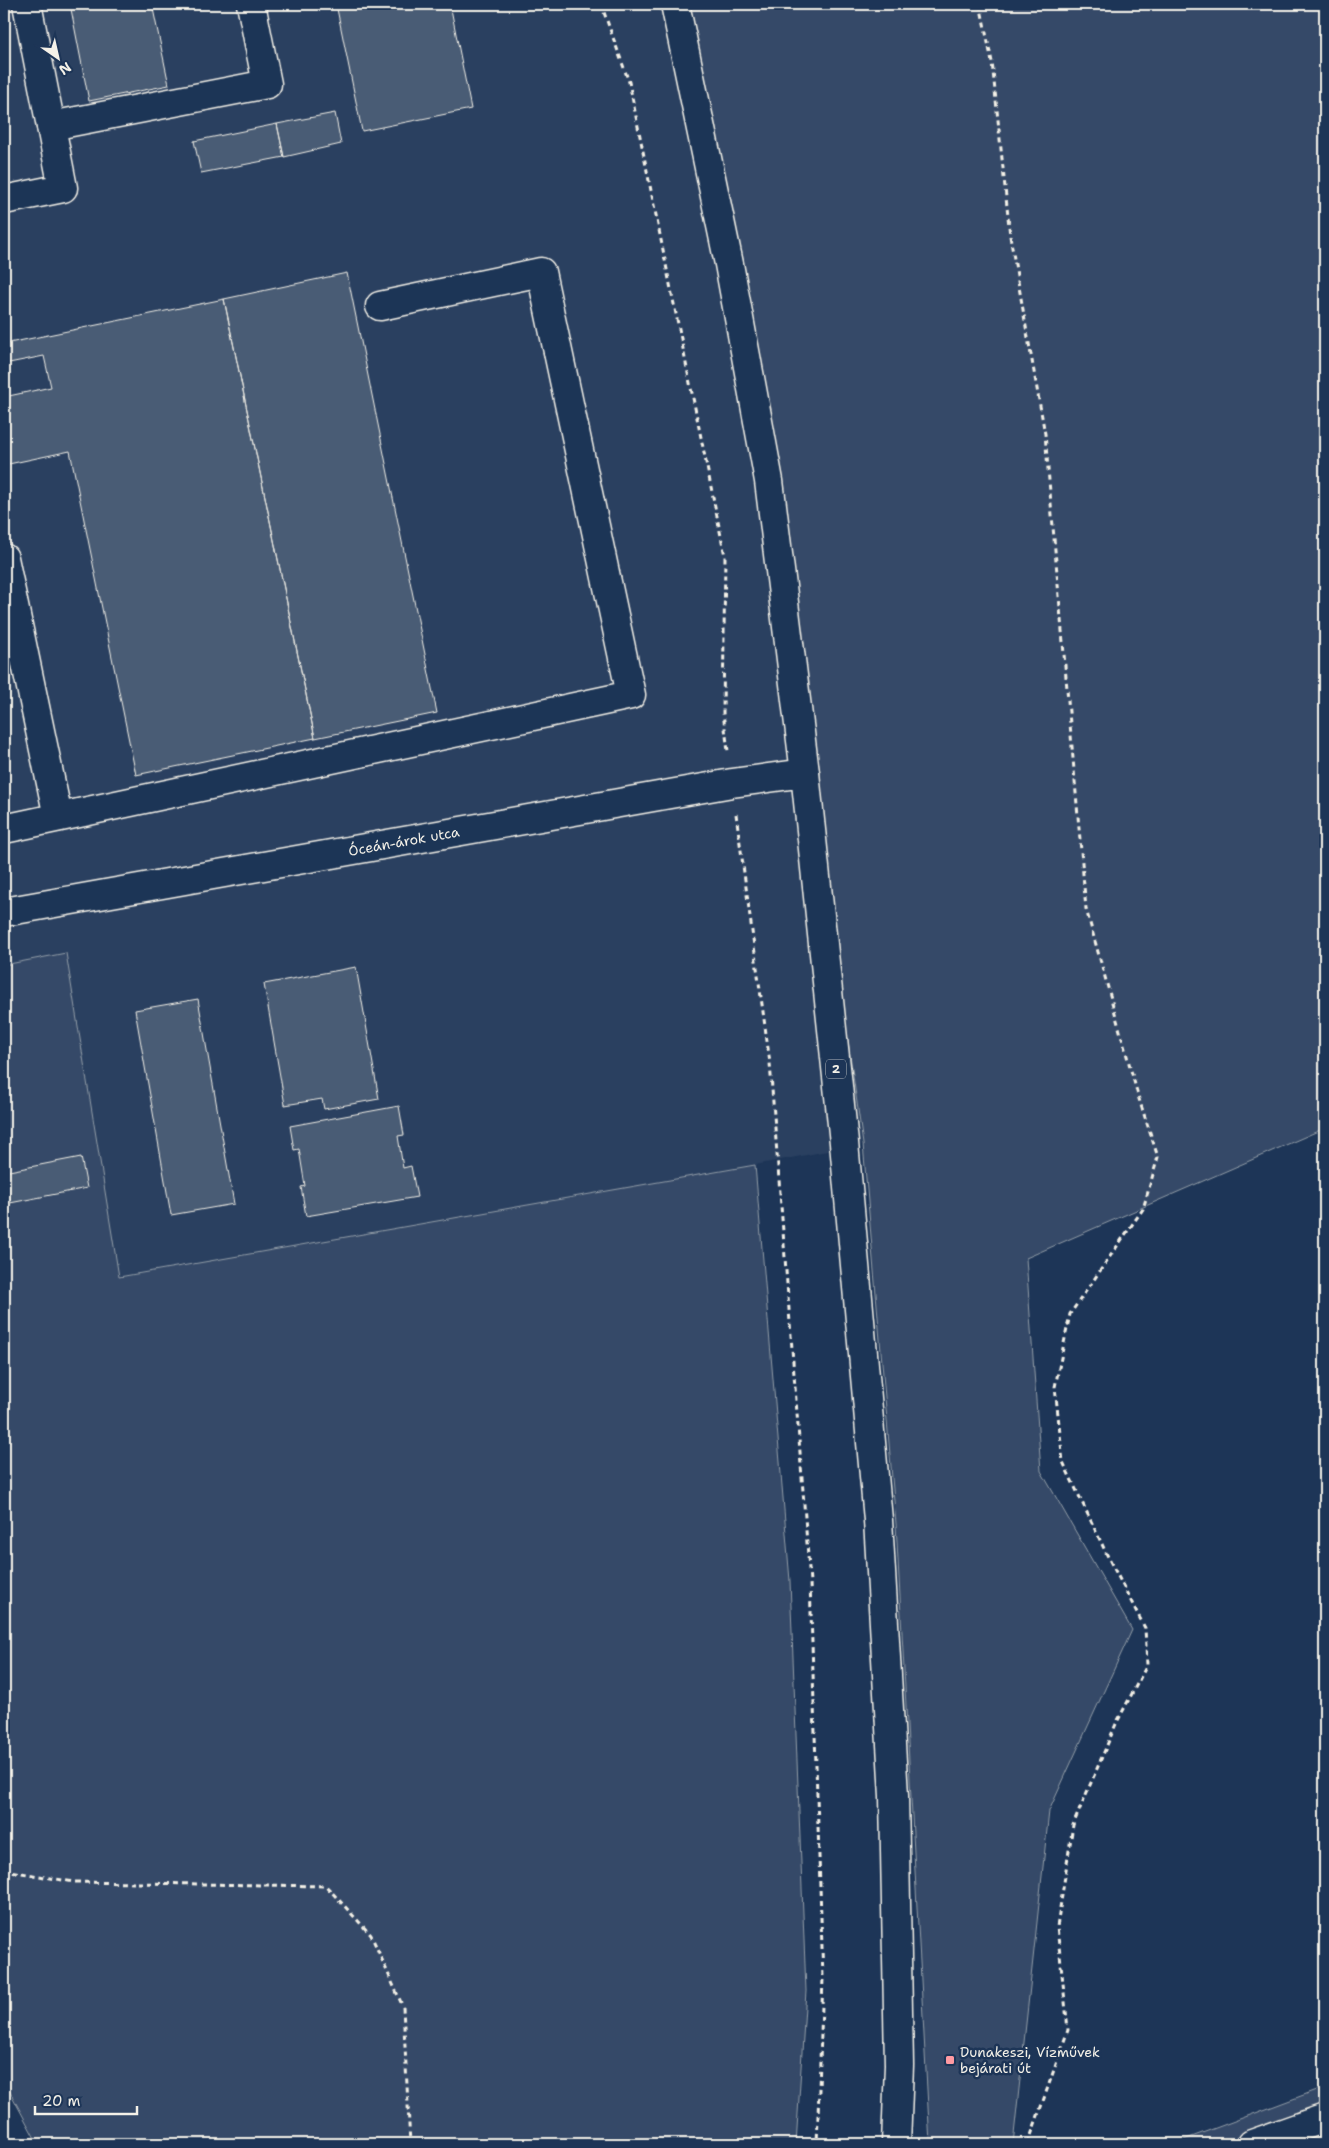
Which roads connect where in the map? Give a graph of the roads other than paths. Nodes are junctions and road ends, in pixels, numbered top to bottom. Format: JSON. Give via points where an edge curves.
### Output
{"nodes":[{"id":1,"x":27,"y":4,"type":"edge"},
{"id":2,"x":251,"y":4,"type":"edge"},
{"id":3,"x":675,"y":4,"type":"edge"},
{"id":4,"x":51,"y":126,"type":"junction"},
{"id":5,"x":4,"y":200,"type":"edge"},
{"id":6,"x":380,"y":306,"type":"dead end"},
{"id":7,"x":4,"y":558,"type":"edge"},
{"id":8,"x":805,"y":774,"type":"junction"},
{"id":9,"x":58,"y":817,"type":"junction"},
{"id":10,"x":4,"y":828,"type":"edge"},
{"id":11,"x":4,"y":912,"type":"edge"},
{"id":12,"x":1325,"y":2118,"type":"edge"},
{"id":13,"x":896,"y":2144,"type":"edge"},
{"id":14,"x":1252,"y":2144,"type":"edge"}],
"edges":[{"from":1,"to":4,"type":"main road"},
{"from":2,"to":4,"type":"main road","via":[[267,84]]},
{"from":3,"to":8,"type":"main road","number":"2","via":[[730,264],[769,481]]},
{"from":4,"to":5,"type":"main road","via":[[63,188]]},
{"from":6,"to":9,"type":"main road","via":[[541,272],[631,695]]},
{"from":7,"to":9,"type":"main road"},
{"from":8,"to":11,"type":"main road","name":"Óceán-árok utca","via":[[732,782]]},
{"from":8,"to":13,"type":"main road","number":"2","via":[[844,1143],[878,1520],[894,1796],[899,2065]]},
{"from":9,"to":10,"type":"main road"},
{"from":12,"to":14,"type":"main road"}]}
